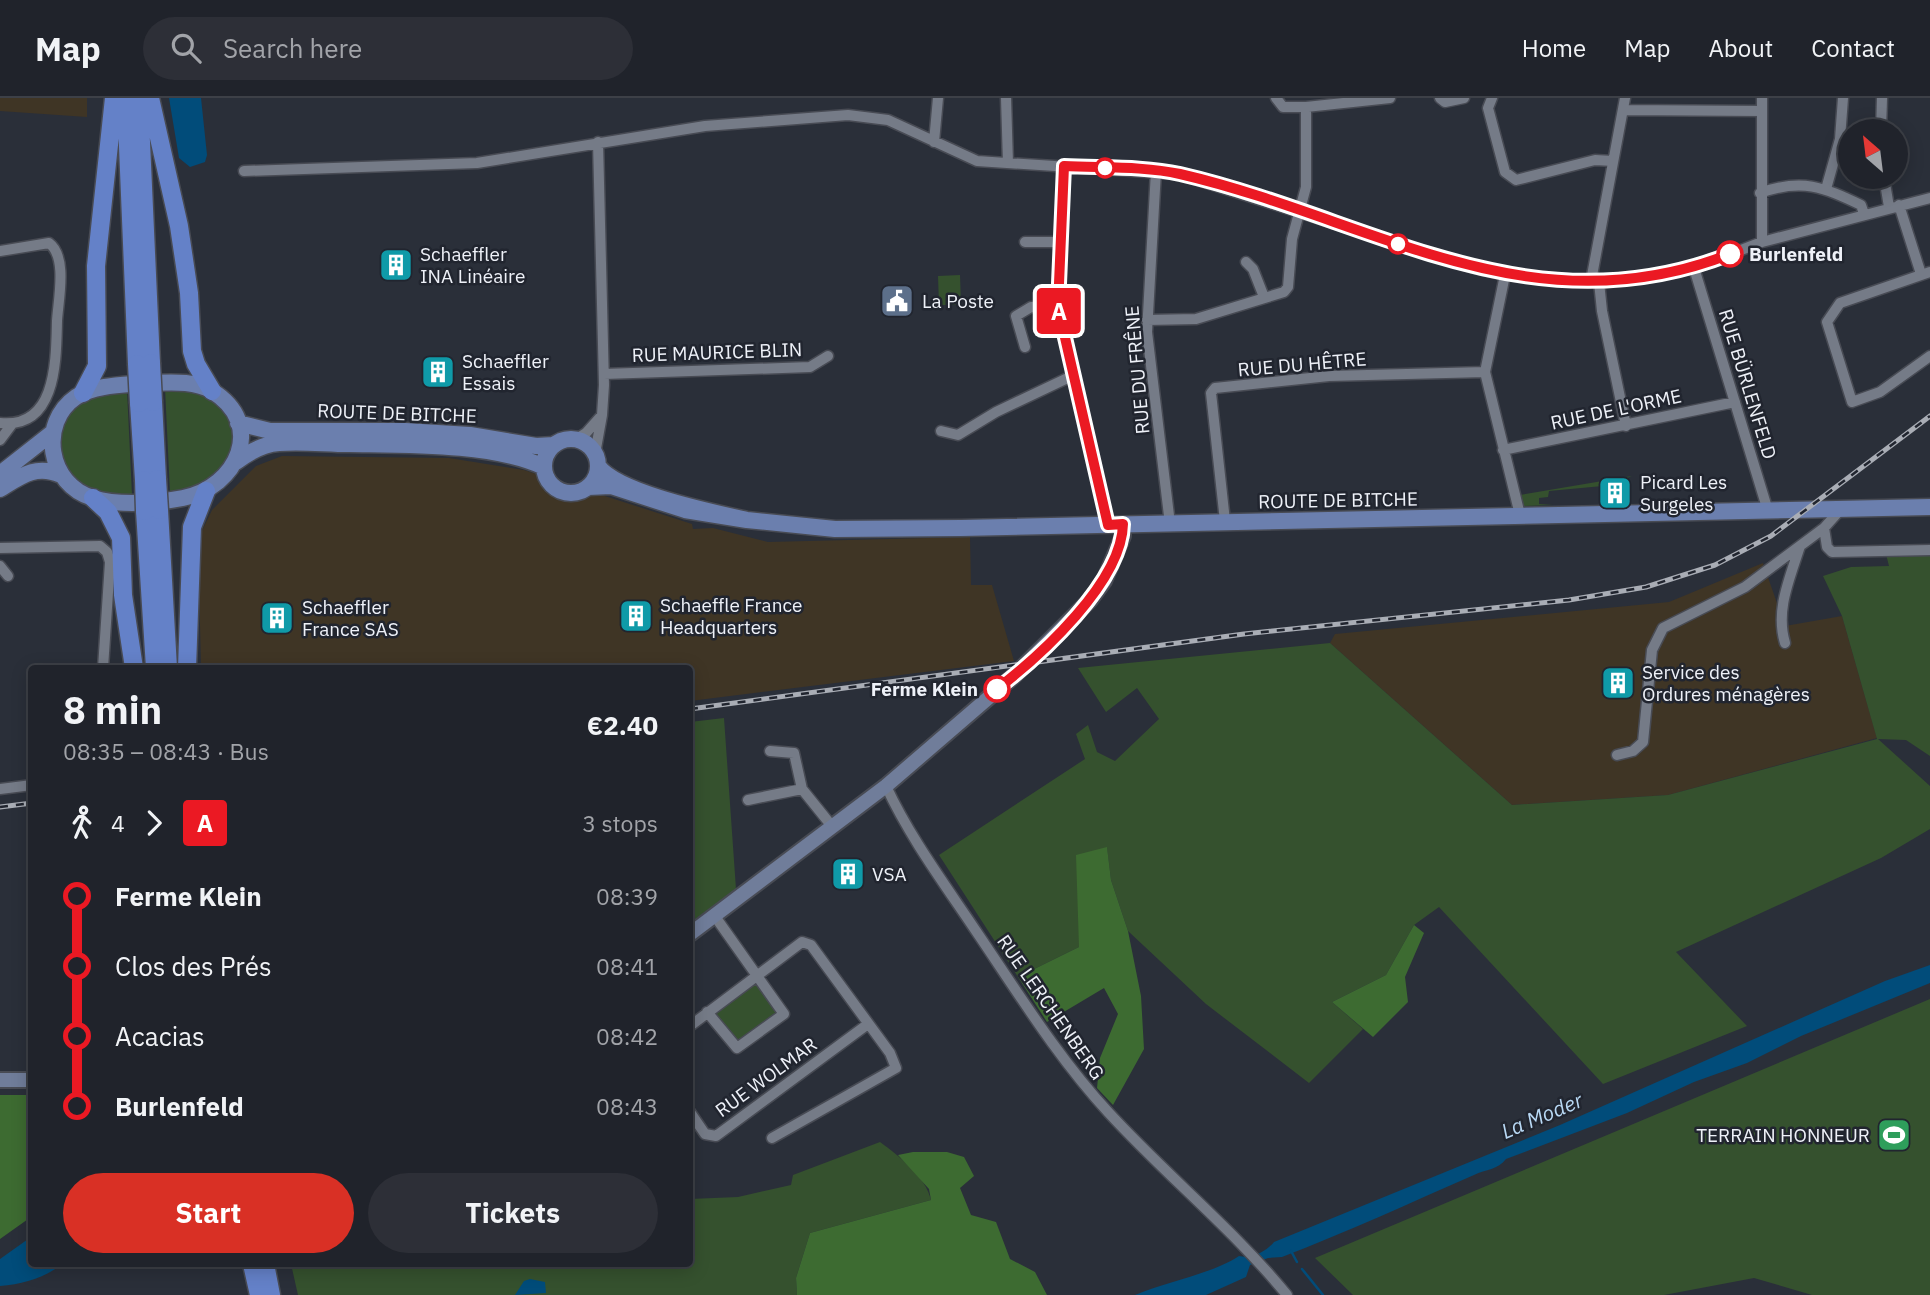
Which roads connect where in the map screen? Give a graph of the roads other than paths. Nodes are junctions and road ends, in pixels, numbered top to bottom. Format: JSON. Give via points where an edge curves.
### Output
{"nodes":[{"id":1,"x":114,"y":98,"type":"edge"},
{"id":2,"x":126,"y":98,"type":"edge"},
{"id":3,"x":139,"y":98,"type":"edge"},
{"id":4,"x":150,"y":98,"type":"edge"},
{"id":5,"x":938,"y":98,"type":"edge"},
{"id":6,"x":1006,"y":98,"type":"edge"},
{"id":7,"x":1276,"y":98,"type":"edge"},
{"id":8,"x":1390,"y":98,"type":"edge"},
{"id":9,"x":1440,"y":98,"type":"edge"},
{"id":10,"x":1464,"y":98,"type":"edge"},
{"id":11,"x":1491,"y":98,"type":"edge"},
{"id":12,"x":1625,"y":98,"type":"edge"},
{"id":13,"x":1762,"y":98,"type":"edge"},
{"id":14,"x":1843,"y":98,"type":"edge"},
{"id":15,"x":1882,"y":98,"type":"edge"},
{"id":16,"x":1306,"y":107,"type":"junction"},
{"id":17,"x":1623,"y":110,"type":"junction"},
{"id":18,"x":1762,"y":111,"type":"junction"},
{"id":19,"x":1881,"y":119,"type":"edge"},
{"id":20,"x":598,"y":142,"type":"junction"},
{"id":21,"x":934,"y":142,"type":"junction"},
{"id":22,"x":1613,"y":161,"type":"junction"},
{"id":23,"x":1008,"y":163,"type":"junction"},
{"id":24,"x":1064,"y":166,"type":"junction"},
{"id":25,"x":244,"y":171,"type":"dead end"},
{"id":26,"x":1156,"y":171,"type":"junction"},
{"id":27,"x":1826,"y":189,"type":"junction"},
{"id":28,"x":1888,"y":189,"type":"edge"},
{"id":29,"x":1760,"y":193,"type":"junction"},
{"id":30,"x":1930,"y":198,"type":"edge"},
{"id":31,"x":1894,"y":206,"type":"junction"},
{"id":32,"x":1300,"y":211,"type":"junction"},
{"id":33,"x":1864,"y":214,"type":"junction"},
{"id":34,"x":1025,"y":242,"type":"dead end"},
{"id":35,"x":1058,"y":242,"type":"junction"},
{"id":36,"x":1762,"y":242,"type":"junction"},
{"id":37,"x":0,"y":251,"type":"edge"},
{"id":38,"x":1246,"y":262,"type":"dead end"},
{"id":39,"x":1694,"y":268,"type":"junction"},
{"id":40,"x":1925,"y":273,"type":"edge"},
{"id":41,"x":1504,"y":275,"type":"junction"},
{"id":42,"x":1595,"y":281,"type":"junction"},
{"id":43,"x":1264,"y":297,"type":"junction"},
{"id":44,"x":1058,"y":307,"type":"junction"},
{"id":45,"x":1147,"y":320,"type":"junction"},
{"id":46,"x":1025,"y":347,"type":"dead end"},
{"id":47,"x":828,"y":356,"type":"dead end"},
{"id":48,"x":1930,"y":356,"type":"edge"},
{"id":49,"x":144,"y":363,"type":"junction"},
{"id":50,"x":1485,"y":372,"type":"junction"},
{"id":51,"x":604,"y":374,"type":"junction"},
{"id":52,"x":1074,"y":374,"type":"junction"},
{"id":53,"x":212,"y":391,"type":"junction"},
{"id":54,"x":83,"y":393,"type":"junction"},
{"id":55,"x":1735,"y":402,"type":"junction"},
{"id":56,"x":602,"y":415,"type":"junction"},
{"id":57,"x":0,"y":423,"type":"edge"},
{"id":58,"x":238,"y":423,"type":"junction"},
{"id":59,"x":12,"y":424,"type":"junction"},
{"id":60,"x":1626,"y":426,"type":"junction"},
{"id":61,"x":941,"y":431,"type":"dead end"},
{"id":62,"x":52,"y":433,"type":"junction"},
{"id":63,"x":0,"y":440,"type":"edge"},
{"id":64,"x":575,"y":440,"type":"junction"},
{"id":65,"x":554,"y":445,"type":"junction"},
{"id":66,"x":1503,"y":450,"type":"junction"},
{"id":67,"x":596,"y":460,"type":"junction"},
{"id":68,"x":236,"y":463,"type":"junction"},
{"id":69,"x":544,"y":467,"type":"junction"},
{"id":70,"x":0,"y":474,"type":"edge"},
{"id":71,"x":61,"y":475,"type":"junction"},
{"id":72,"x":588,"y":487,"type":"junction"},
{"id":73,"x":0,"y":489,"type":"edge"},
{"id":74,"x":206,"y":491,"type":"junction"},
{"id":75,"x":93,"y":498,"type":"junction"},
{"id":76,"x":1930,"y":507,"type":"edge"},
{"id":77,"x":1841,"y":509,"type":"junction"},
{"id":78,"x":152,"y":511,"type":"junction"},
{"id":79,"x":1768,"y":511,"type":"junction"},
{"id":80,"x":1520,"y":515,"type":"junction"},
{"id":81,"x":747,"y":520,"type":"junction"},
{"id":82,"x":1225,"y":521,"type":"junction"},
{"id":83,"x":1170,"y":524,"type":"junction"},
{"id":84,"x":1123,"y":525,"type":"junction"},
{"id":85,"x":1824,"y":528,"type":"junction"},
{"id":86,"x":1800,"y":545,"type":"junction"},
{"id":87,"x":0,"y":548,"type":"edge"},
{"id":88,"x":1930,"y":550,"type":"edge"},
{"id":89,"x":1785,"y":643,"type":"dead end"},
{"id":90,"x":103,"y":665,"type":"edge"},
{"id":91,"x":134,"y":665,"type":"edge"},
{"id":92,"x":155,"y":665,"type":"edge"},
{"id":93,"x":168,"y":665,"type":"edge"},
{"id":94,"x":187,"y":665,"type":"edge"},
{"id":95,"x":770,"y":751,"type":"dead end"},
{"id":96,"x":1617,"y":755,"type":"dead end"},
{"id":97,"x":28,"y":786,"type":"edge"},
{"id":98,"x":0,"y":789,"type":"edge"},
{"id":99,"x":802,"y":789,"type":"junction"},
{"id":100,"x":883,"y":789,"type":"junction"},
{"id":101,"x":748,"y":800,"type":"dead end"},
{"id":102,"x":831,"y":825,"type":"junction"},
{"id":103,"x":714,"y":915,"type":"junction"},
{"id":104,"x":693,"y":931,"type":"edge"},
{"id":105,"x":757,"y":974,"type":"junction"},
{"id":106,"x":708,"y":1012,"type":"junction"},
{"id":107,"x":693,"y":1024,"type":"edge"},
{"id":108,"x":868,"y":1024,"type":"junction"},
{"id":109,"x":0,"y":1080,"type":"edge"},
{"id":110,"x":28,"y":1080,"type":"edge"},
{"id":111,"x":693,"y":1116,"type":"edge"},
{"id":112,"x":772,"y":1138,"type":"dead end"},
{"id":113,"x":253,"y":1267,"type":"edge"},
{"id":114,"x":266,"y":1267,"type":"edge"},
{"id":115,"x":259,"y":1295,"type":"edge"},
{"id":116,"x":271,"y":1295,"type":"edge"},
{"id":117,"x":1287,"y":1295,"type":"edge"}],
"edges":[{"from":1,"to":54,"type":"highway","via":[[95,269],[97,366]]},
{"from":2,"to":49,"type":"highway"},
{"from":3,"to":49,"type":"highway"},
{"from":4,"to":53,"type":"highway","via":[[179,226],[192,351]]},
{"from":5,"to":21,"type":"street"},
{"from":6,"to":23,"type":"street"},
{"from":7,"to":16,"type":"street","via":[[1283,107]]},
{"from":8,"to":16,"type":"street"},
{"from":9,"to":10,"type":"street","via":[[1446,102]]},
{"from":11,"to":22,"type":"street","via":[[1488,107],[1505,172],[1516,180],[1595,160]]},
{"from":12,"to":17,"type":"street"},
{"from":13,"to":18,"type":"street"},
{"from":14,"to":27,"type":"street","via":[[1840,139]]},
{"from":15,"to":19,"type":"street"},
{"from":16,"to":32,"type":"street","via":[[1306,187]]},
{"from":17,"to":18,"type":"street"},
{"from":17,"to":22,"type":"street"},
{"from":18,"to":29,"type":"street"},
{"from":20,"to":21,"type":"street","via":[[838,114],[888,120]]},
{"from":20,"to":25,"type":"street","via":[[477,163]]},
{"from":20,"to":51,"type":"street"},
{"from":21,"to":23,"type":"street","via":[[966,158]]},
{"from":22,"to":42,"type":"street"},
{"from":23,"to":24,"type":"street"},
{"from":24,"to":26,"type":"street"},
{"from":24,"to":35,"type":"street"},
{"from":26,"to":32,"type":"street","via":[[1213,183]]},
{"from":26,"to":45,"type":"street","name":"RUE DU FRÊNE"},
{"from":27,"to":29,"type":"street","via":[[1802,184]]},
{"from":27,"to":33,"type":"street","via":[[1861,205]]},
{"from":28,"to":31,"type":"street"},
{"from":29,"to":36,"type":"street"},
{"from":30,"to":31,"type":"street"},
{"from":31,"to":33,"type":"street"},
{"from":31,"to":40,"type":"street"},
{"from":32,"to":41,"type":"street"},
{"from":32,"to":43,"type":"street","via":[[1292,239],[1288,287]]},
{"from":33,"to":36,"type":"street"},
{"from":34,"to":35,"type":"street"},
{"from":35,"to":44,"type":"street"},
{"from":36,"to":39,"type":"street"},
{"from":37,"to":59,"type":"street","via":[[52,245],[58,263],[53,382],[28,418]]},
{"from":38,"to":43,"type":"street","via":[[1254,269]]},
{"from":39,"to":42,"type":"street"},
{"from":39,"to":55,"type":"street","name":"RUE BÜRLENFELD"},
{"from":40,"to":48,"type":"street","via":[[1840,303],[1828,322],[1853,402],[1880,392]]},
{"from":41,"to":42,"type":"street"},
{"from":41,"to":50,"type":"street"},
{"from":42,"to":60,"type":"street"},
{"from":43,"to":45,"type":"street","via":[[1196,319]]},
{"from":44,"to":46,"type":"street","via":[[1031,307],[1016,316]]},
{"from":44,"to":52,"type":"street"},
{"from":45,"to":83,"type":"street","name":"RUE DU FRÊNE"},
{"from":47,"to":51,"type":"street","name":"RUE MAURICE BLIN","via":[[810,367]]},
{"from":49,"to":78,"type":"highway","bridge":true},
{"from":50,"to":66,"type":"street"},
{"from":50,"to":82,"type":"street","name":"RUE DU HÊTRE","via":[[1329,376],[1215,388],[1211,393]]},
{"from":51,"to":56,"type":"street"},
{"from":52,"to":61,"type":"street","via":[[958,435]]},
{"from":52,"to":84,"type":"street"},
{"from":53,"to":54,"type":"main road","via":[[189,384],[144,383]]},
{"from":53,"to":58,"type":"main road","via":[[232,410]]},
{"from":54,"to":62,"type":"main road","via":[[62,411]]},
{"from":55,"to":60,"type":"street","name":"RUE DE L'ORME"},
{"from":55,"to":79,"type":"street","name":"RUE BÜRLENFELD"},
{"from":56,"to":64,"type":"street"},
{"from":56,"to":67,"type":"street"},
{"from":57,"to":59,"type":"street"},
{"from":58,"to":65,"type":"main road","name":"ROUTE DE BITCHE","via":[[258,430],[405,431]]},
{"from":58,"to":68,"type":"main road","via":[[241,446]]},
{"from":59,"to":63,"type":"street"},
{"from":60,"to":66,"type":"street","name":"RUE DE L'ORME"},
{"from":62,"to":70,"type":"main road"},
{"from":62,"to":71,"type":"main road"},
{"from":64,"to":65,"type":"main road"},
{"from":64,"to":67,"type":"main road","via":[[585,443]]},
{"from":65,"to":69,"type":"main road"},
{"from":66,"to":80,"type":"street"},
{"from":67,"to":72,"type":"main road","via":[[595,478]]},
{"from":67,"to":81,"type":"main road","name":"ROUTE DE BITCHE","via":[[615,480]]},
{"from":68,"to":69,"type":"main road","name":"ROUTE DE BITCHE","via":[[256,449],[279,443],[404,445],[500,453]]},
{"from":68,"to":74,"type":"main road","via":[[229,475]]},
{"from":69,"to":72,"type":"main road","via":[[549,482],[560,491],[573,493]]},
{"from":71,"to":73,"type":"main road","via":[[32,470]]},
{"from":71,"to":75,"type":"main road"},
{"from":72,"to":81,"type":"main road","name":"ROUTE DE BITCHE","via":[[611,486],[685,510]]},
{"from":74,"to":75,"type":"main road","via":[[149,501]]},
{"from":74,"to":94,"type":"highway","via":[[192,527]]},
{"from":75,"to":91,"type":"highway","via":[[108,512],[121,538],[123,596]]},
{"from":76,"to":77,"type":"main road","name":"ROUTE DE BITCHE"},
{"from":77,"to":79,"type":"main road","name":"ROUTE DE BITCHE"},
{"from":77,"to":85,"type":"street"},
{"from":78,"to":92,"type":"highway"},
{"from":78,"to":93,"type":"highway"},
{"from":79,"to":80,"type":"main road","name":"ROUTE DE BITCHE"},
{"from":80,"to":82,"type":"main road","name":"ROUTE DE BITCHE","via":[[1299,523]]},
{"from":81,"to":84,"type":"main road","name":"ROUTE DE BITCHE","via":[[835,529]]},
{"from":82,"to":83,"type":"main road","name":"ROUTE DE BITCHE"},
{"from":83,"to":84,"type":"main road","name":"ROUTE DE BITCHE"},
{"from":84,"to":100,"type":"street","via":[[1134,536],[1090,600],[1021,668]]},
{"from":85,"to":86,"type":"street"},
{"from":85,"to":88,"type":"street","via":[[1832,552]]},
{"from":86,"to":89,"type":"street","via":[[1782,607]]},
{"from":86,"to":96,"type":"street","via":[[1745,587],[1663,628],[1652,650],[1643,742],[1633,751]]},
{"from":87,"to":90,"type":"street","via":[[100,546],[107,552]]},
{"from":95,"to":99,"type":"street","via":[[794,752]]},
{"from":97,"to":98,"type":"street"},
{"from":99,"to":101,"type":"street"},
{"from":99,"to":102,"type":"street"},
{"from":100,"to":102,"type":"street"},
{"from":100,"to":117,"type":"street","name":"RUE LERCHENBERG","via":[[1067,1065],[1119,1123],[1252,1253]]},
{"from":102,"to":103,"type":"street"},
{"from":103,"to":104,"type":"street"},
{"from":103,"to":105,"type":"street"},
{"from":105,"to":106,"type":"street"},
{"from":105,"to":106,"type":"street","via":[[782,1008],[779,1020],[737,1048]]},
{"from":105,"to":108,"type":"street","via":[[808,942]]},
{"from":106,"to":107,"type":"street"},
{"from":108,"to":111,"type":"street","name":"RUE WOLMAR","via":[[716,1136],[707,1136]]},
{"from":108,"to":112,"type":"street","via":[[896,1068]]},
{"from":109,"to":110,"type":"street"},
{"from":113,"to":115,"type":"highway"},
{"from":114,"to":116,"type":"highway"}]}
